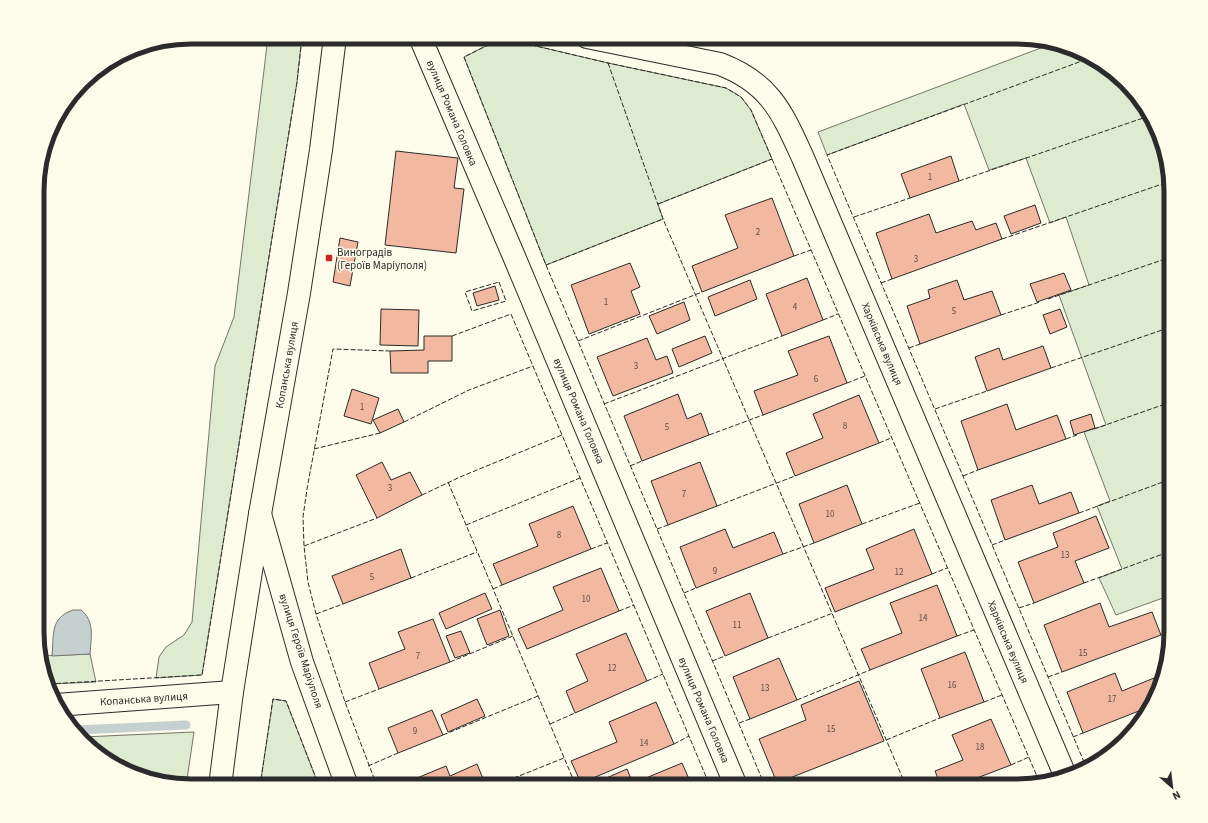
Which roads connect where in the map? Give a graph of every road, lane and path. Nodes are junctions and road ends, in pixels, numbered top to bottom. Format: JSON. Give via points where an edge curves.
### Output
{"nodes":[{"id":1,"x":334,"y":44,"type":"edge"},
{"id":2,"x":423,"y":44,"type":"edge"},
{"id":3,"x":621,"y":44,"type":"edge"},
{"id":4,"x":260,"y":514,"type":"junction"},
{"id":5,"x":232,"y":692,"type":"junction"},
{"id":6,"x":63,"y":704,"type":"edge"},
{"id":7,"x":1063,"y":771,"type":"edge"},
{"id":8,"x":221,"y":779,"type":"edge"},
{"id":9,"x":344,"y":779,"type":"edge"},
{"id":10,"x":733,"y":779,"type":"edge"}],
"edges":[{"from":1,"to":4,"type":"main road","name":"Копанська вулиця","via":[[299,293]]},
{"from":2,"to":10,"type":"main road","name":"вулиця Романа Головка"},
{"from":3,"to":7,"type":"main road","name":"Харківська вулиця","via":[[720,64],[733,69],[755,81],[781,112],[803,158]]},
{"from":4,"to":5,"type":"main road","name":"Копанська вулиця"},
{"from":4,"to":9,"type":"main road","name":"вулиця Героїв Маріуполя","via":[[302,662]]},
{"from":5,"to":6,"type":"main road","name":"Копанська вулиця"},
{"from":5,"to":8,"type":"main road","name":"Копанська вулиця"}]}
